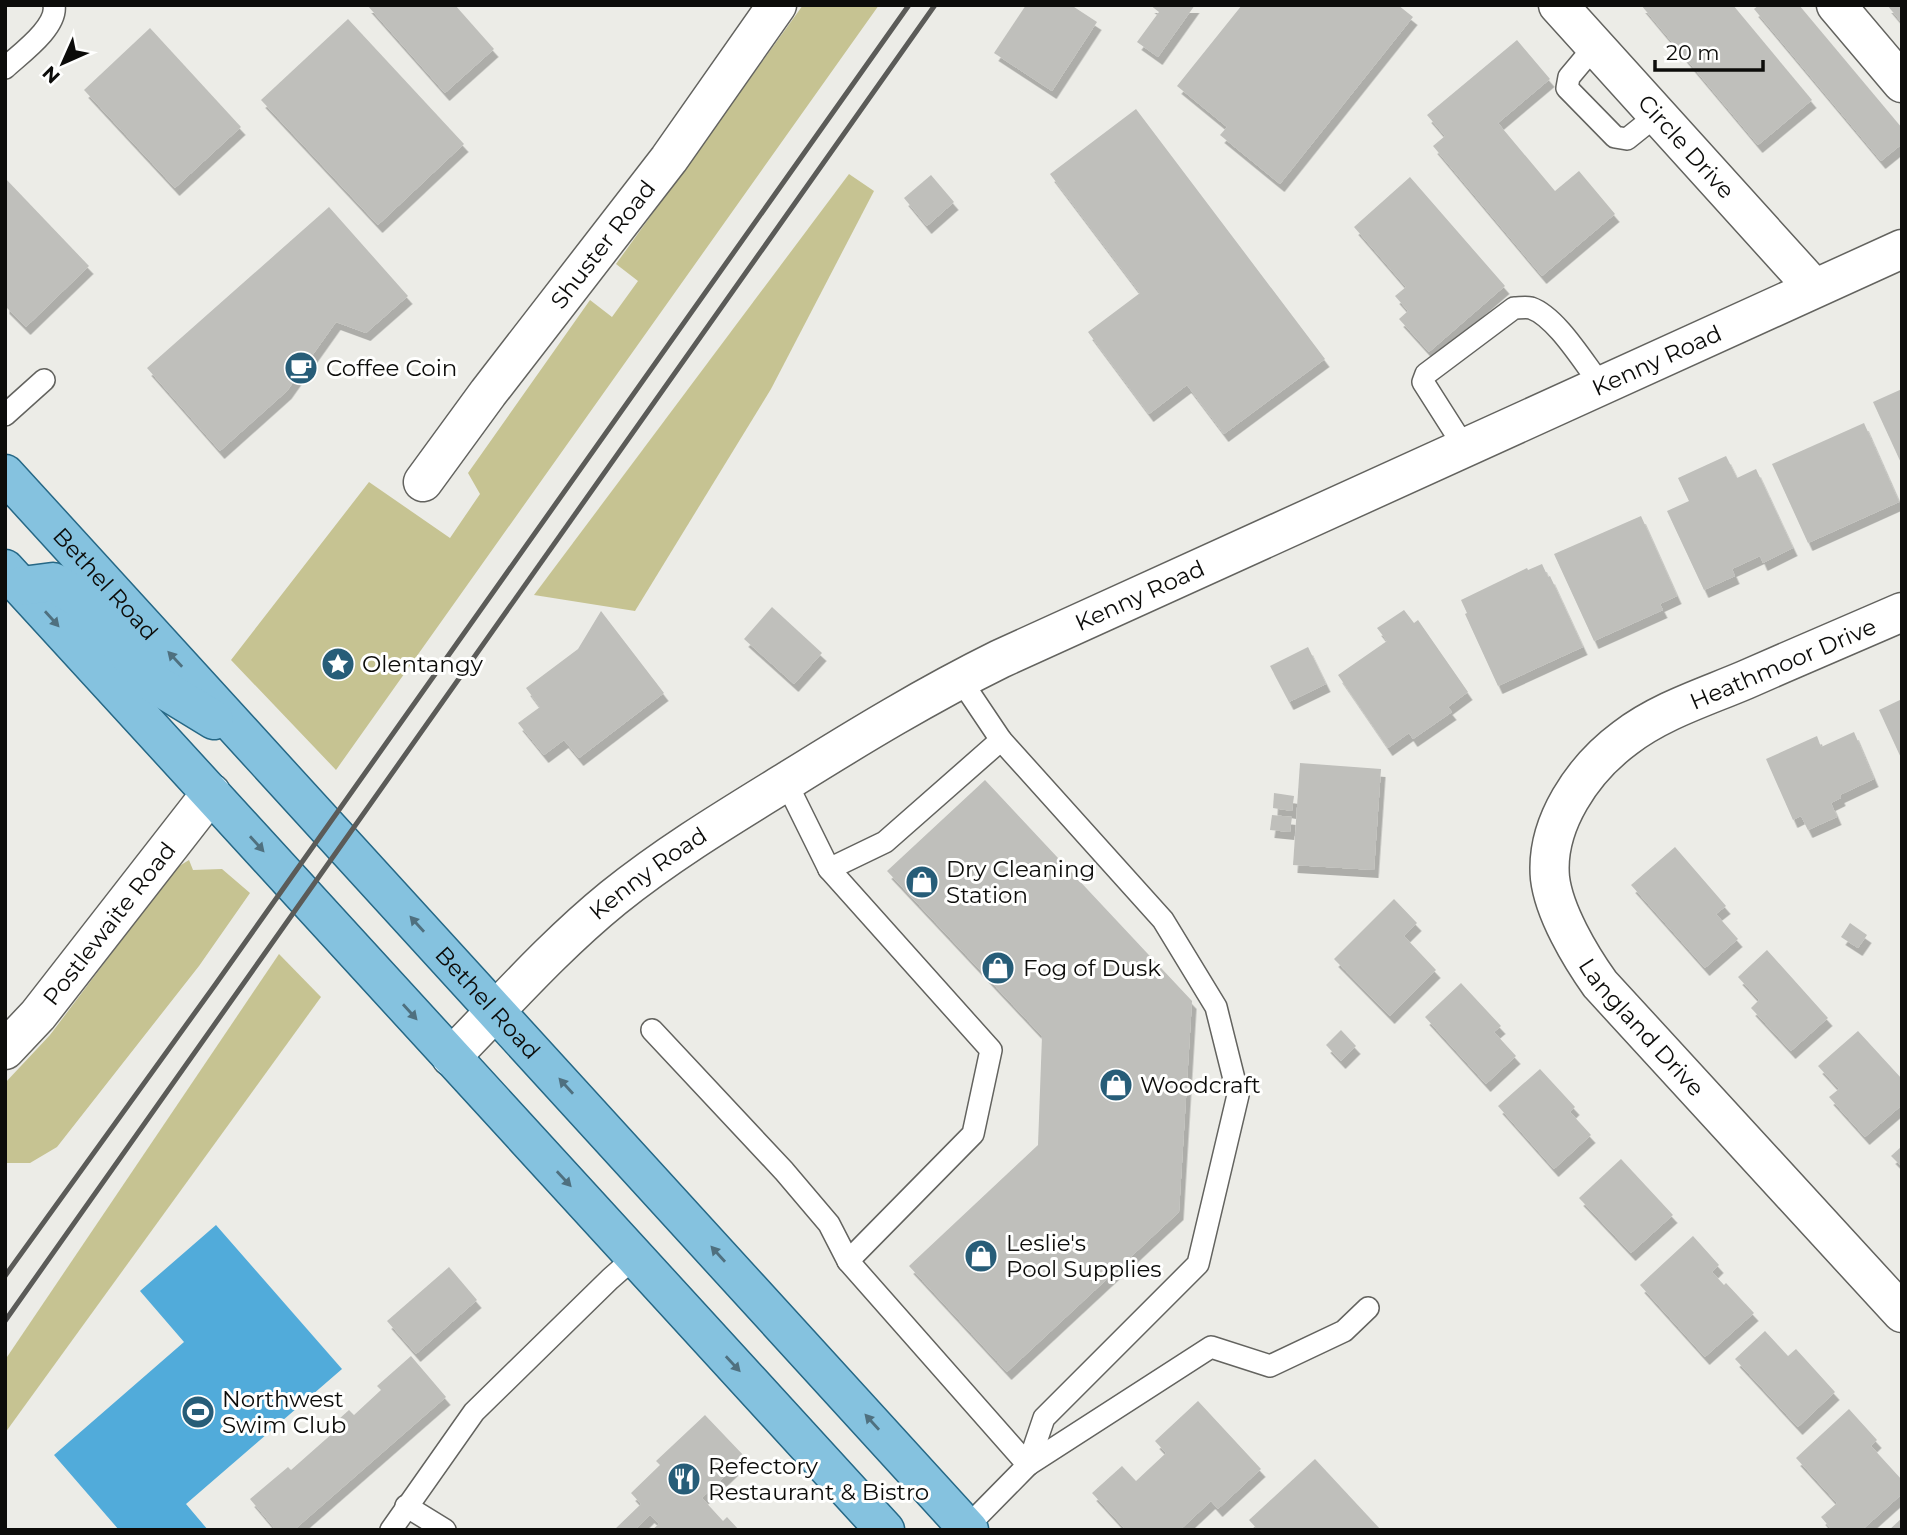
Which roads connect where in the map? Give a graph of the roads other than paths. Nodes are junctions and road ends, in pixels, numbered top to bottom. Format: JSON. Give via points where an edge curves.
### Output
{"nodes":[{"id":1,"x":54,"y":5,"type":"edge"},
{"id":2,"x":777,"y":5,"type":"edge"},
{"id":3,"x":1558,"y":5,"type":"edge"},
{"id":4,"x":1836,"y":5,"type":"edge"},
{"id":5,"x":5,"y":68,"type":"edge"},
{"id":6,"x":1902,"y":83,"type":"edge"},
{"id":7,"x":1902,"y":249,"type":"edge"},
{"id":8,"x":1814,"y":288,"type":"junction"},
{"id":9,"x":44,"y":380,"type":"dead end"},
{"id":10,"x":1602,"y":386,"type":"junction"},
{"id":11,"x":5,"y":415,"type":"edge"},
{"id":12,"x":1465,"y":448,"type":"junction"},
{"id":13,"x":5,"y":474,"type":"edge"},
{"id":14,"x":423,"y":482,"type":"dead end"},
{"id":15,"x":13,"y":578,"type":"edge"},
{"id":16,"x":1902,"y":612,"type":"edge"},
{"id":17,"x":960,"y":678,"type":"junction"},
{"id":18,"x":1663,"y":715,"type":"joint"},
{"id":19,"x":1001,"y":740,"type":"junction"},
{"id":20,"x":255,"y":745,"type":"junction"},
{"id":21,"x":786,"y":782,"type":"junction"},
{"id":22,"x":211,"y":793,"type":"junction"},
{"id":23,"x":829,"y":869,"type":"junction"},
{"id":24,"x":496,"y":1011,"type":"junction"},
{"id":25,"x":652,"y":1030,"type":"dead end"},
{"id":26,"x":5,"y":1050,"type":"edge"},
{"id":27,"x":451,"y":1058,"type":"junction"},
{"id":28,"x":635,"y":1257,"type":"junction"},
{"id":29,"x":848,"y":1261,"type":"junction"},
{"id":30,"x":1368,"y":1308,"type":"dead end"},
{"id":31,"x":1902,"y":1313,"type":"edge"},
{"id":32,"x":1028,"y":1465,"type":"junction"},
{"id":33,"x":406,"y":1506,"type":"junction"},
{"id":34,"x":967,"y":1529,"type":"edge"},
{"id":35,"x":391,"y":1530,"type":"edge"},
{"id":36,"x":444,"y":1530,"type":"edge"},
{"id":37,"x":885,"y":1530,"type":"edge"}],
"edges":[{"from":1,"to":5,"type":"lane","via":[[47,29]]},
{"from":2,"to":14,"type":"street","name":"Shuster Road","via":[[669,159]]},
{"from":3,"to":8,"type":"street","name":"Circle Drive"},
{"from":4,"to":6,"type":"street"},
{"from":7,"to":8,"type":"street","name":"Kenny Road"},
{"from":8,"to":10,"type":"street","name":"Kenny Road"},
{"from":9,"to":11,"type":"lane"},
{"from":10,"to":12,"type":"street","name":"Kenny Road"},
{"from":10,"to":12,"type":"lane","via":[[1544,316],[1529,307],[1514,308],[1426,374],[1423,382]]},
{"from":12,"to":17,"type":"street","name":"Kenny Road"},
{"from":20,"to":13,"type":"main road","name":"Bethel Road","one_way":true},
{"from":15,"to":20,"type":"main road","via":[[53,582],[79,598],[155,684]]},
{"from":15,"to":22,"type":"main road","one_way":true},
{"from":16,"to":18,"type":"street","name":"Heathmoor Drive"},
{"from":17,"to":19,"type":"lane"},
{"from":17,"to":21,"type":"street","name":"Kenny Road"},
{"from":18,"to":31,"type":"street","name":"Langland Drive","via":[[1626,737],[1595,764],[1570,799],[1553,839],[1550,879],[1562,917],[1578,953],[1600,984]]},
{"from":19,"to":23,"type":"lane","via":[[885,842]]},
{"from":19,"to":32,"type":"lane","via":[[1163,920],[1216,1007],[1238,1095],[1198,1264],[1045,1418]]},
{"from":24,"to":20,"type":"main road","name":"Bethel Road","one_way":true},
{"from":21,"to":23,"type":"lane"},
{"from":21,"to":24,"type":"street","name":"Kenny Road","via":[[678,849],[614,898],[554,950]]},
{"from":22,"to":26,"type":"street","name":"Postlewaite Road","via":[[38,1015]]},
{"from":22,"to":27,"type":"main road","one_way":true},
{"from":23,"to":29,"type":"lane","via":[[990,1050],[973,1134]]},
{"from":24,"to":27,"type":"street","name":"Kenny Road"},
{"from":34,"to":24,"type":"main road","name":"Bethel Road","one_way":true},
{"from":25,"to":29,"type":"lane","via":[[829,1224]]},
{"from":27,"to":28,"type":"main road","one_way":true},
{"from":28,"to":33,"type":"lane","via":[[474,1412]]},
{"from":28,"to":37,"type":"main road","one_way":true},
{"from":29,"to":32,"type":"lane"},
{"from":30,"to":32,"type":"lane","via":[[1344,1331],[1270,1366],[1211,1346]]},
{"from":32,"to":34,"type":"lane"},
{"from":33,"to":35,"type":"lane"},
{"from":33,"to":36,"type":"lane"}]}
